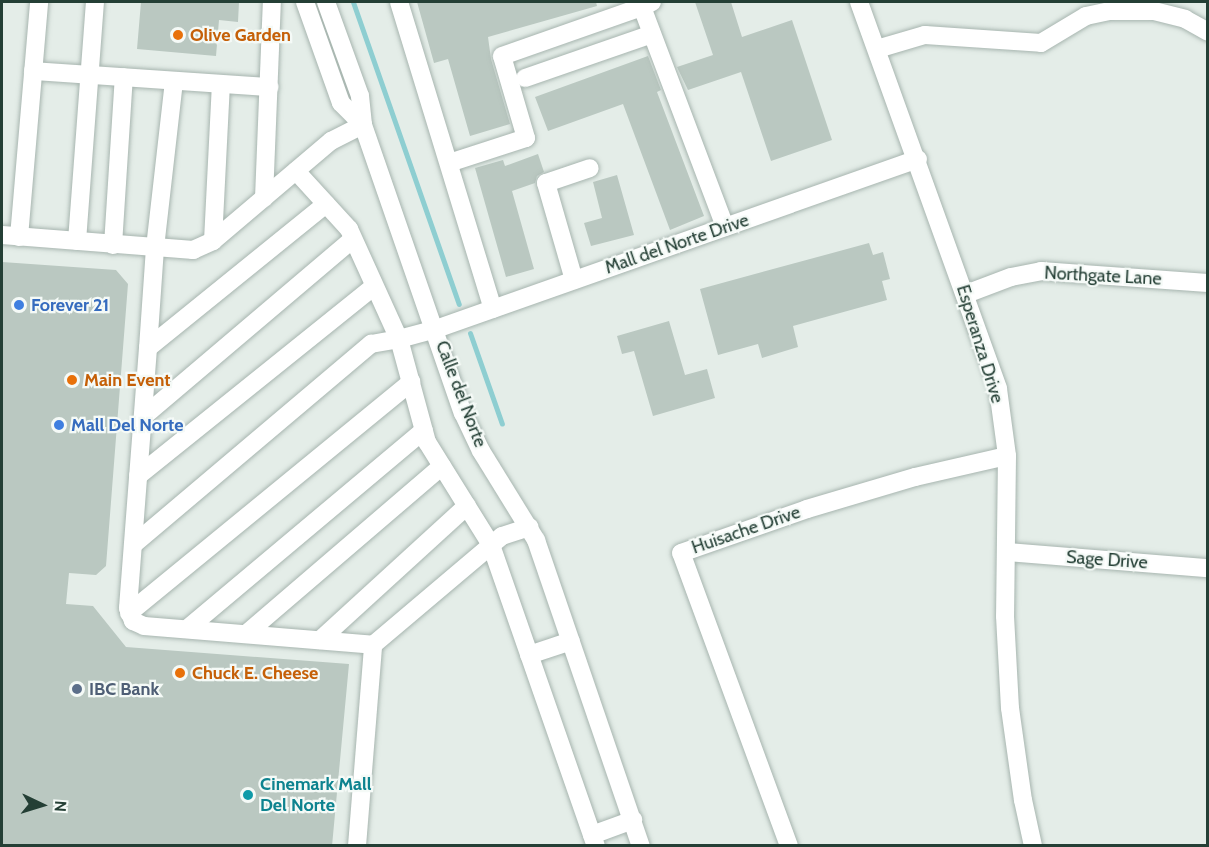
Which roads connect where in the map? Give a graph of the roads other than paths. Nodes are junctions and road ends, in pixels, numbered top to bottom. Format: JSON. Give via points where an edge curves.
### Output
{"nodes":[{"id":1,"x":39,"y":2,"type":"edge"},
{"id":2,"x":94,"y":2,"type":"edge"},
{"id":3,"x":272,"y":2,"type":"edge"},
{"id":4,"x":305,"y":2,"type":"edge"},
{"id":5,"x":326,"y":2,"type":"edge"},
{"id":6,"x":399,"y":2,"type":"edge"},
{"id":7,"x":859,"y":2,"type":"edge"},
{"id":8,"x":647,"y":4,"type":"edge"},
{"id":9,"x":1090,"y":8,"type":"edge"},
{"id":10,"x":1208,"y":32,"type":"edge"},
{"id":11,"x":652,"y":33,"type":"junction"},
{"id":12,"x":877,"y":49,"type":"junction"},
{"id":13,"x":33,"y":71,"type":"junction"},
{"id":14,"x":88,"y":75,"type":"junction"},
{"id":15,"x":124,"y":77,"type":"junction"},
{"id":16,"x":525,"y":78,"type":"dead end"},
{"id":17,"x":174,"y":81,"type":"junction"},
{"id":18,"x":221,"y":84,"type":"junction"},
{"id":19,"x":269,"y":87,"type":"junction"},
{"id":20,"x":363,"y":125,"type":"junction"},
{"id":21,"x":918,"y":159,"type":"junction"},
{"id":22,"x":449,"y":163,"type":"junction"},
{"id":23,"x":590,"y":168,"type":"dead end"},
{"id":24,"x":296,"y":171,"type":"junction"},
{"id":25,"x":264,"y":198,"type":"junction"},
{"id":26,"x":326,"y":204,"type":"junction"},
{"id":27,"x":725,"y":227,"type":"junction"},
{"id":28,"x":10,"y":236,"type":"edge"},
{"id":29,"x":353,"y":239,"type":"junction"},
{"id":30,"x":213,"y":241,"type":"junction"},
{"id":31,"x":77,"y":242,"type":"junction"},
{"id":32,"x":113,"y":244,"type":"junction"},
{"id":33,"x":156,"y":248,"type":"junction"},
{"id":34,"x":574,"y":280,"type":"junction"},
{"id":35,"x":1208,"y":283,"type":"edge"},
{"id":36,"x":374,"y":286,"type":"junction"},
{"id":37,"x":966,"y":294,"type":"junction"},
{"id":38,"x":493,"y":309,"type":"junction"},
{"id":39,"x":436,"y":329,"type":"junction"},
{"id":40,"x":399,"y":339,"type":"junction"},
{"id":41,"x":148,"y":348,"type":"junction"},
{"id":42,"x":411,"y":382,"type":"junction"},
{"id":43,"x":143,"y":417,"type":"junction"},
{"id":44,"x":424,"y":430,"type":"junction"},
{"id":45,"x":1007,"y":456,"type":"junction"},
{"id":46,"x":442,"y":466,"type":"junction"},
{"id":47,"x":138,"y":476,"type":"junction"},
{"id":48,"x":467,"y":506,"type":"junction"},
{"id":49,"x":530,"y":527,"type":"junction"},
{"id":50,"x":133,"y":545,"type":"junction"},
{"id":51,"x":491,"y":545,"type":"junction"},
{"id":52,"x":1007,"y":552,"type":"junction"},
{"id":53,"x":1208,"y":568,"type":"edge"},
{"id":54,"x":129,"y":613,"type":"junction"},
{"id":55,"x":187,"y":629,"type":"junction"},
{"id":56,"x":246,"y":634,"type":"junction"},
{"id":57,"x":320,"y":640,"type":"junction"},
{"id":58,"x":571,"y":641,"type":"junction"},
{"id":59,"x":373,"y":645,"type":"junction"},
{"id":60,"x":529,"y":656,"type":"junction"},
{"id":61,"x":633,"y":820,"type":"junction"},
{"id":62,"x":594,"y":840,"type":"edge"},
{"id":63,"x":357,"y":846,"type":"edge"},
{"id":64,"x":641,"y":846,"type":"edge"},
{"id":65,"x":789,"y":846,"type":"edge"},
{"id":66,"x":1033,"y":846,"type":"edge"}],
"edges":[{"from":1,"to":13,"type":"street"},
{"from":2,"to":14,"type":"street"},
{"from":3,"to":19,"type":"street"},
{"from":4,"to":20,"type":"street","via":[[341,103]]},
{"from":5,"to":20,"type":"street","name":"Calle del Norte","via":[[360,96]]},
{"from":6,"to":22,"type":"street"},
{"from":7,"to":12,"type":"street","name":"Esperanza Drive"},
{"from":8,"to":11,"type":"street"},
{"from":8,"to":22,"type":"street","via":[[502,56],[526,138]]},
{"from":9,"to":10,"type":"street","via":[[1154,11],[1185,19]]},
{"from":9,"to":12,"type":"street","via":[[1041,43],[925,36]]},
{"from":11,"to":16,"type":"street"},
{"from":11,"to":27,"type":"street"},
{"from":12,"to":21,"type":"street","name":"Esperanza Drive"},
{"from":13,"to":14,"type":"street"},
{"from":13,"to":28,"type":"street"},
{"from":14,"to":15,"type":"street"},
{"from":14,"to":31,"type":"street"},
{"from":15,"to":17,"type":"street"},
{"from":15,"to":32,"type":"street"},
{"from":17,"to":18,"type":"street"},
{"from":17,"to":33,"type":"street"},
{"from":18,"to":19,"type":"street"},
{"from":18,"to":30,"type":"street"},
{"from":19,"to":25,"type":"street"},
{"from":20,"to":24,"type":"street","via":[[331,141]]},
{"from":20,"to":39,"type":"street","name":"Calle del Norte"},
{"from":21,"to":27,"type":"street","name":"Mall del Norte Drive"},
{"from":21,"to":37,"type":"street","name":"Esperanza Drive"},
{"from":22,"to":38,"type":"street"},
{"from":23,"to":34,"type":"street","via":[[546,183]]},
{"from":24,"to":25,"type":"street"},
{"from":24,"to":26,"type":"street"},
{"from":25,"to":30,"type":"street"},
{"from":26,"to":29,"type":"street"},
{"from":26,"to":41,"type":"street"},
{"from":27,"to":34,"type":"street","name":"Mall del Norte Drive"},
{"from":28,"to":31,"type":"street"},
{"from":29,"to":36,"type":"street"},
{"from":29,"to":43,"type":"street"},
{"from":30,"to":33,"type":"street","via":[[193,250]]},
{"from":31,"to":32,"type":"street"},
{"from":32,"to":33,"type":"street"},
{"from":33,"to":41,"type":"street"},
{"from":34,"to":38,"type":"street","name":"Mall del Norte Drive"},
{"from":35,"to":37,"type":"street","name":"Northgate Lane","via":[[1041,271],[1011,277]]},
{"from":36,"to":40,"type":"street"},
{"from":36,"to":47,"type":"street"},
{"from":37,"to":45,"type":"street","name":"Esperanza Drive","via":[[998,388]]},
{"from":38,"to":39,"type":"street","name":"Mall del Norte Drive"},
{"from":39,"to":40,"type":"street","name":"Mall del Norte Drive"},
{"from":39,"to":49,"type":"street","name":"Calle del Norte","via":[[464,413],[482,451]]},
{"from":40,"to":42,"type":"street"},
{"from":40,"to":50,"type":"street","name":"Mall del Norte Drive","via":[[371,345]]},
{"from":41,"to":43,"type":"street"},
{"from":42,"to":44,"type":"street"},
{"from":42,"to":54,"type":"street"},
{"from":43,"to":47,"type":"street"},
{"from":44,"to":46,"type":"street"},
{"from":44,"to":55,"type":"street"},
{"from":45,"to":52,"type":"street","name":"Esperanza Drive"},
{"from":45,"to":65,"type":"street","name":"Huisache Drive","via":[[915,477],[807,509],[681,553]]},
{"from":46,"to":48,"type":"street"},
{"from":46,"to":56,"type":"street"},
{"from":47,"to":50,"type":"street"},
{"from":48,"to":51,"type":"street"},
{"from":48,"to":57,"type":"street"},
{"from":49,"to":51,"type":"street","via":[[502,536]]},
{"from":49,"to":58,"type":"street","name":"Calle del Norte"},
{"from":50,"to":54,"type":"street"},
{"from":51,"to":59,"type":"street"},
{"from":51,"to":60,"type":"street"},
{"from":52,"to":53,"type":"street","name":"Sage Drive"},
{"from":52,"to":66,"type":"street","name":"Esperanza Drive","via":[[1005,616],[1010,708]]},
{"from":54,"to":55,"type":"street","via":[[138,624]]},
{"from":55,"to":56,"type":"street"},
{"from":56,"to":57,"type":"street"},
{"from":57,"to":59,"type":"street"},
{"from":58,"to":60,"type":"street"},
{"from":58,"to":61,"type":"street","name":"Calle del Norte"},
{"from":59,"to":63,"type":"street"},
{"from":60,"to":62,"type":"street"},
{"from":61,"to":62,"type":"street"},
{"from":61,"to":64,"type":"street","name":"Calle del Norte"}]}
